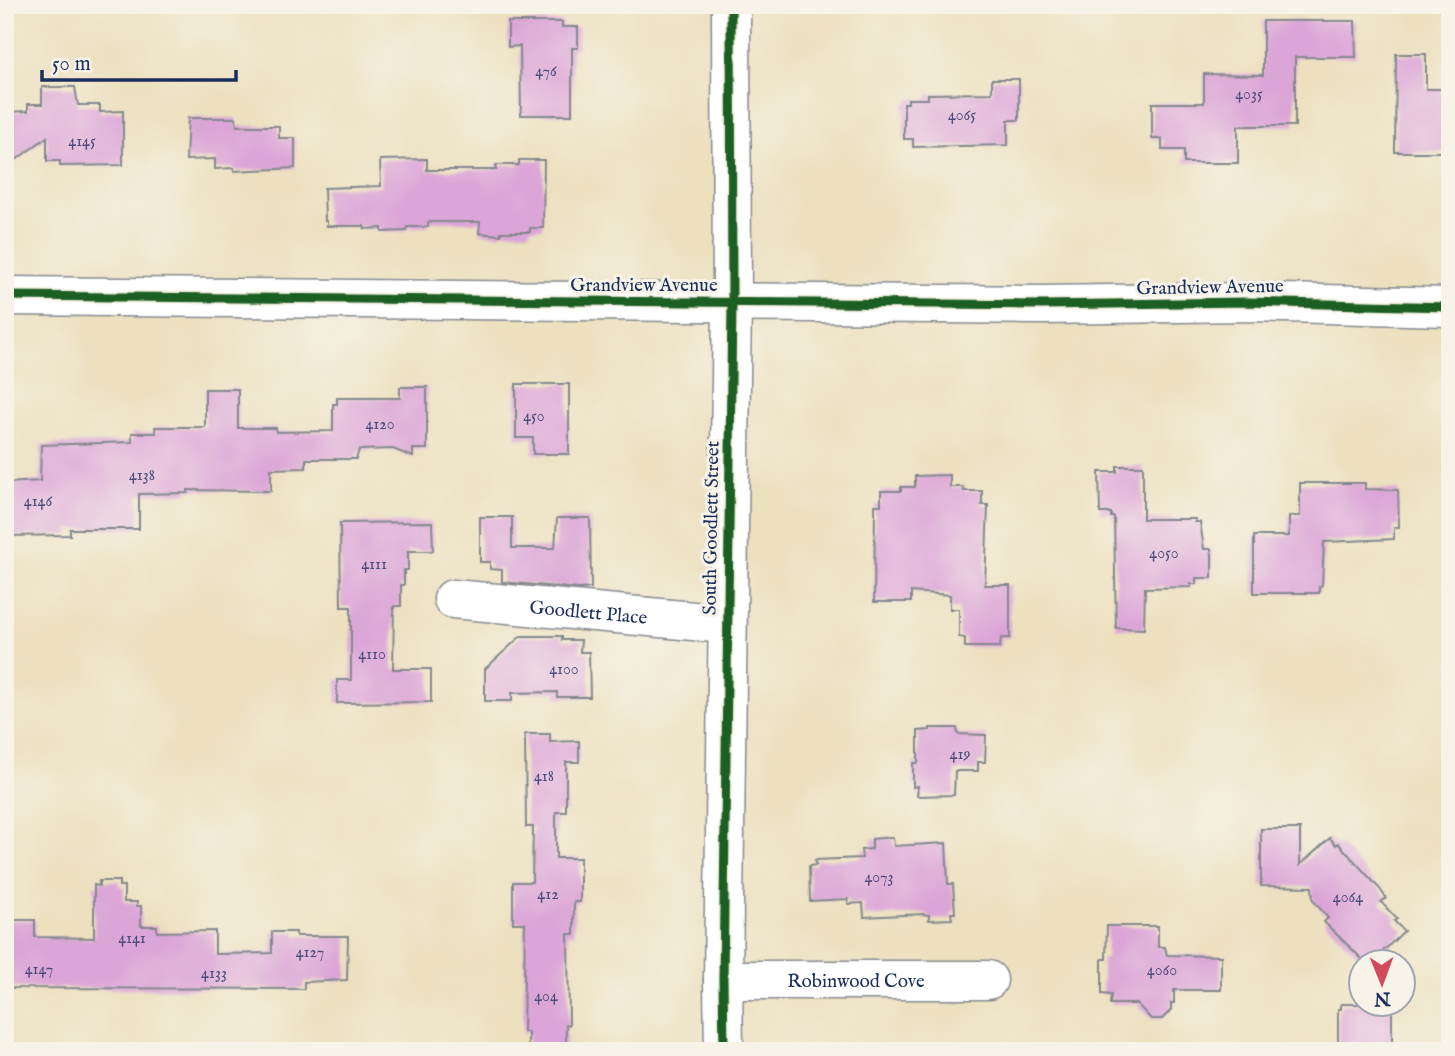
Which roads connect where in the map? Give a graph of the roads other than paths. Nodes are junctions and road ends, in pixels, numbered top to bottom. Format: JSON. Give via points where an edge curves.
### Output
{"nodes":[{"id":1,"x":732,"y":5,"type":"edge"},
{"id":2,"x":5,"y":296,"type":"edge"},
{"id":3,"x":732,"y":303,"type":"junction"},
{"id":4,"x":1450,"y":307,"type":"edge"},
{"id":5,"x":453,"y":599,"type":"dead end"},
{"id":6,"x":726,"y":624,"type":"junction"},
{"id":7,"x":723,"y":980,"type":"junction"},
{"id":8,"x":988,"y":980,"type":"dead end"},
{"id":9,"x":724,"y":1051,"type":"edge"}],
"edges":[{"from":1,"to":3,"type":"street","name":"South Goodlett Street"},
{"from":2,"to":3,"type":"street","name":"Grandview Avenue"},
{"from":3,"to":4,"type":"street","name":"Grandview Avenue","via":[[1246,302]]},
{"from":3,"to":6,"type":"street","name":"South Goodlett Street"},
{"from":5,"to":6,"type":"street","name":"Goodlett Place"},
{"from":6,"to":7,"type":"street","name":"South Goodlett Street"},
{"from":7,"to":8,"type":"street","name":"Robinwood Cove"},
{"from":7,"to":9,"type":"street","name":"South Goodlett Street"}]}
